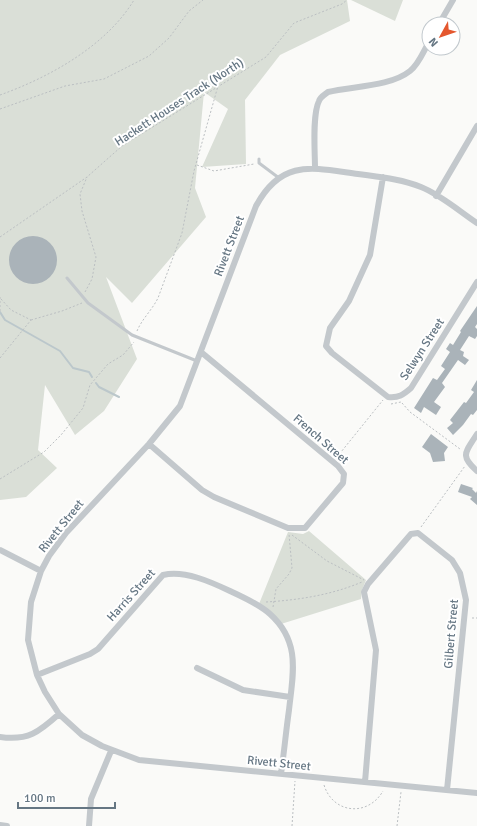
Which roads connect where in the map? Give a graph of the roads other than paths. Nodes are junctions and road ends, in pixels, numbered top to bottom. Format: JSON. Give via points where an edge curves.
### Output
{"nodes":[{"id":1,"x":453,"y":0,"type":"edge"},
{"id":2,"x":444,"y":16,"type":"edge"},
{"id":3,"x":421,"y":56,"type":"edge"},
{"id":4,"x":477,"y":126,"type":"edge"},
{"id":5,"x":259,"y":161,"type":"road end"},
{"id":6,"x":315,"y":168,"type":"junction"},
{"id":7,"x":383,"y":177,"type":"junction"},
{"id":8,"x":279,"y":178,"type":"junction"},
{"id":9,"x":436,"y":196,"type":"junction"},
{"id":10,"x":477,"y":223,"type":"edge"},
{"id":11,"x":67,"y":278,"type":"dead end"},
{"id":12,"x":477,"y":282,"type":"edge"},
{"id":13,"x":201,"y":352,"type":"junction"},
{"id":14,"x":197,"y":360,"type":"junction"},
{"id":15,"x":477,"y":434,"type":"edge"},
{"id":16,"x":149,"y":444,"type":"junction"},
{"id":17,"x":477,"y":471,"type":"edge"},
{"id":18,"x":0,"y":550,"type":"edge"},
{"id":19,"x":41,"y":571,"type":"junction"},
{"id":20,"x":197,"y":668,"type":"dead end"},
{"id":21,"x":37,"y":676,"type":"junction"},
{"id":22,"x":290,"y":697,"type":"junction"},
{"id":23,"x":59,"y":714,"type":"junction"},
{"id":24,"x":0,"y":736,"type":"edge"},
{"id":25,"x":111,"y":751,"type":"junction"},
{"id":26,"x":281,"y":774,"type":"junction"},
{"id":27,"x":365,"y":782,"type":"junction"},
{"id":28,"x":447,"y":790,"type":"junction"},
{"id":29,"x":477,"y":793,"type":"edge"},
{"id":30,"x":0,"y":825,"type":"edge"},
{"id":31,"x":7,"y":826,"type":"edge"},
{"id":32,"x":89,"y":826,"type":"edge"}],
"edges":[{"from":1,"to":2,"type":"street"},
{"from":3,"to":6,"type":"street","via":[[415,66],[401,76],[323,95],[317,111]]},
{"from":4,"to":9,"type":"street"},
{"from":5,"to":8,"type":"lane"},
{"from":6,"to":7,"type":"street","name":"Rivett Street"},
{"from":6,"to":8,"type":"street","name":"Rivett Street","via":[[297,170]]},
{"from":7,"to":9,"type":"street","name":"Rivett Street","via":[[422,187]]},
{"from":7,"to":12,"type":"street","name":"Selwyn Street","via":[[370,254],[349,301],[330,328],[326,346],[332,353],[388,398],[399,397],[411,388]]},
{"from":8,"to":13,"type":"street","name":"Rivett Street","via":[[268,187],[256,206]]},
{"from":9,"to":10,"type":"street","name":"Rivett Street"},
{"from":11,"to":14,"type":"lane","via":[[88,303],[135,336]]},
{"from":13,"to":14,"type":"street","name":"Rivett Street"},
{"from":13,"to":16,"type":"street","name":"French Street","via":[[333,462],[344,474],[343,483],[305,528],[295,529],[214,497],[202,490]]},
{"from":14,"to":16,"type":"street","name":"Rivett Street","via":[[180,406]]},
{"from":15,"to":17,"type":"street","via":[[465,453],[468,463]]},
{"from":16,"to":19,"type":"street","name":"Rivett Street","via":[[66,533]]},
{"from":18,"to":19,"type":"street"},
{"from":19,"to":21,"type":"street","name":"Rivett Street","via":[[33,596],[28,640]]},
{"from":20,"to":22,"type":"street","via":[[243,690]]},
{"from":21,"to":22,"type":"street","name":"Harris Street","via":[[98,649],[163,575],[172,573],[216,585],[272,616],[285,634],[292,650],[294,671]]},
{"from":21,"to":23,"type":"street","name":"Rivett Street"},
{"from":22,"to":26,"type":"street","name":"Harris Street"},
{"from":23,"to":24,"type":"street","via":[[40,731],[27,737],[14,739]]},
{"from":23,"to":25,"type":"street","name":"Rivett Street","via":[[82,735]]},
{"from":25,"to":26,"type":"street","name":"Rivett Street","via":[[139,760]]},
{"from":25,"to":32,"type":"street","via":[[91,799]]},
{"from":26,"to":27,"type":"street","name":"Rivett Street"},
{"from":27,"to":28,"type":"street","name":"Rivett Street"},
{"from":27,"to":28,"type":"street","name":"Gilbert Street","via":[[376,650],[364,592],[411,534],[416,533],[421,534],[452,560],[460,573],[466,600]]},
{"from":28,"to":29,"type":"street","name":"Rivett Street"},
{"from":30,"to":31,"type":"street"}]}
